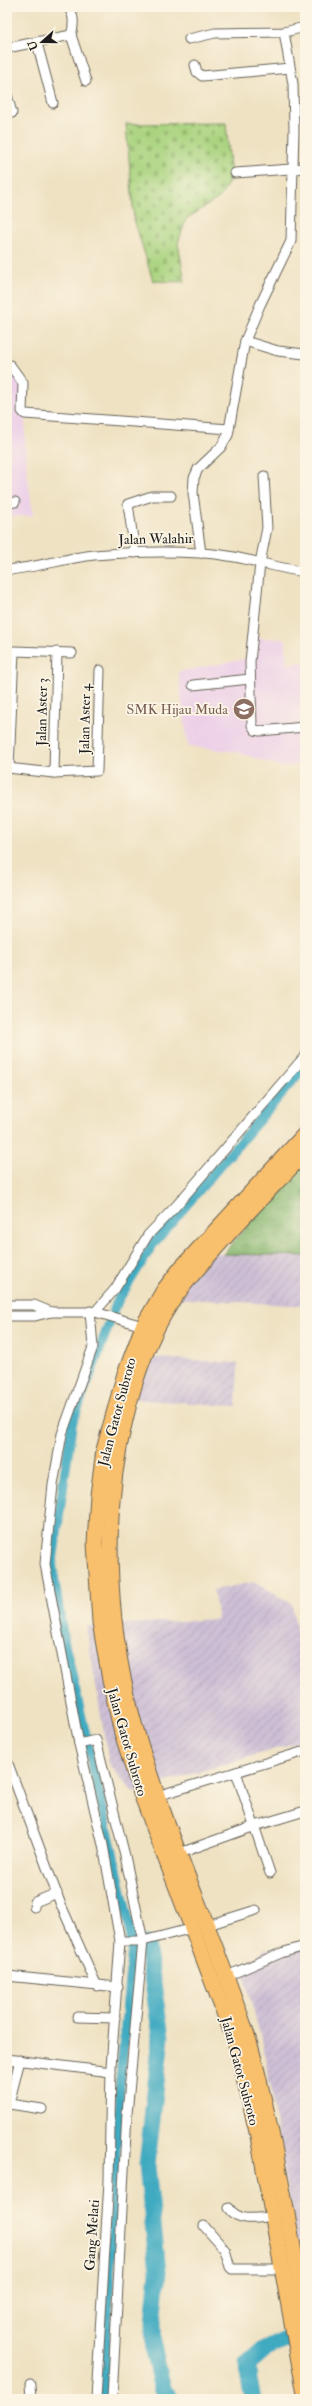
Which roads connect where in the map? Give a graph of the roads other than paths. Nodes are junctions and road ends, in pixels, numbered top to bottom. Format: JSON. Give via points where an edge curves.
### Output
{"nodes":[{"id":1,"x":67,"y":7,"type":"edge"},
{"id":2,"x":305,"y":27,"type":"edge"},
{"id":3,"x":284,"y":32,"type":"junction"},
{"id":4,"x":71,"y":35,"type":"junction"},
{"id":5,"x":189,"y":40,"type":"dead end"},
{"id":6,"x":37,"y":43,"type":"junction"},
{"id":7,"x":7,"y":48,"type":"edge"},
{"id":8,"x":195,"y":65,"type":"dead end"},
{"id":9,"x":290,"y":68,"type":"junction"},
{"id":10,"x":86,"y":81,"type":"dead end"},
{"id":11,"x":7,"y":95,"type":"edge"},
{"id":12,"x":53,"y":103,"type":"dead end"},
{"id":13,"x":12,"y":113,"type":"dead end"},
{"id":14,"x":294,"y":168,"type":"junction"},
{"id":15,"x":305,"y":168,"type":"edge"},
{"id":16,"x":235,"y":173,"type":"dead end"},
{"id":17,"x":245,"y":341,"type":"junction"},
{"id":18,"x":305,"y":354,"type":"edge"},
{"id":19,"x":10,"y":365,"type":"dead end"},
{"id":20,"x":229,"y":429,"type":"junction"},
{"id":21,"x":264,"y":476,"type":"dead end"},
{"id":22,"x":171,"y":496,"type":"dead end"},
{"id":23,"x":135,"y":552,"type":"junction"},
{"id":24,"x":201,"y":552,"type":"junction"},
{"id":25,"x":260,"y":563,"type":"junction"},
{"id":26,"x":7,"y":570,"type":"edge"},
{"id":27,"x":305,"y":572,"type":"edge"},
{"id":28,"x":11,"y":651,"type":"edge"},
{"id":29,"x":57,"y":652,"type":"junction"},
{"id":30,"x":72,"y":653,"type":"dead end"},
{"id":31,"x":100,"y":670,"type":"dead end"},
{"id":32,"x":250,"y":679,"type":"junction"},
{"id":33,"x":193,"y":685,"type":"dead end"},
{"id":34,"x":305,"y":727,"type":"edge"},
{"id":35,"x":8,"y":769,"type":"edge"},
{"id":36,"x":54,"y":773,"type":"junction"},
{"id":37,"x":305,"y":1056,"type":"edge"},
{"id":38,"x":305,"y":1134,"type":"edge"},
{"id":39,"x":305,"y":1153,"type":"edge"},
{"id":40,"x":7,"y":1305,"type":"edge"},
{"id":41,"x":51,"y":1312,"type":"junction"},
{"id":42,"x":96,"y":1312,"type":"junction"},
{"id":43,"x":7,"y":1316,"type":"edge"},
{"id":44,"x":143,"y":1326,"type":"junction"},
{"id":45,"x":81,"y":1744,"type":"junction"},
{"id":46,"x":305,"y":1751,"type":"edge"},
{"id":47,"x":7,"y":1761,"type":"edge"},
{"id":48,"x":236,"y":1772,"type":"junction"},
{"id":49,"x":157,"y":1796,"type":"junction"},
{"id":50,"x":305,"y":1811,"type":"edge"},
{"id":51,"x":255,"y":1826,"type":"junction"},
{"id":52,"x":180,"y":1853,"type":"junction"},
{"id":53,"x":270,"y":1873,"type":"dead end"},
{"id":54,"x":57,"y":1894,"type":"junction"},
{"id":55,"x":34,"y":1907,"type":"dead end"},
{"id":56,"x":256,"y":1910,"type":"dead end"},
{"id":57,"x":201,"y":1926,"type":"junction"},
{"id":58,"x":124,"y":1941,"type":"junction"},
{"id":59,"x":141,"y":1941,"type":"junction"},
{"id":60,"x":305,"y":1946,"type":"edge"},
{"id":61,"x":7,"y":1976,"type":"edge"},
{"id":62,"x":227,"y":1976,"type":"junction"},
{"id":63,"x":97,"y":1986,"type":"junction"},
{"id":64,"x":118,"y":1987,"type":"junction"},
{"id":65,"x":78,"y":2017,"type":"dead end"},
{"id":66,"x":115,"y":2018,"type":"junction"},
{"id":67,"x":7,"y":2058,"type":"edge"},
{"id":68,"x":20,"y":2060,"type":"junction"},
{"id":69,"x":111,"y":2072,"type":"junction"},
{"id":70,"x":8,"y":2104,"type":"edge"},
{"id":71,"x":42,"y":2109,"type":"dead end"},
{"id":72,"x":112,"y":2113,"type":"junction"},
{"id":73,"x":126,"y":2114,"type":"junction"},
{"id":74,"x":229,"y":2208,"type":"dead end"},
{"id":75,"x":273,"y":2216,"type":"junction"},
{"id":76,"x":204,"y":2226,"type":"dead end"},
{"id":77,"x":283,"y":2269,"type":"junction"},
{"id":78,"x":299,"y":2310,"type":"edge"},
{"id":79,"x":109,"y":2314,"type":"junction"},
{"id":80,"x":105,"y":2370,"type":"junction"},
{"id":81,"x":30,"y":2384,"type":"dead end"},
{"id":82,"x":305,"y":2394,"type":"edge"},
{"id":83,"x":30,"y":2399,"type":"edge"},
{"id":84,"x":96,"y":2399,"type":"edge"},
{"id":85,"x":112,"y":2399,"type":"edge"}],
"edges":[{"from":1,"to":4,"type":"street","via":[[74,27]]},
{"from":2,"to":3,"type":"street"},
{"from":3,"to":5,"type":"street","via":[[215,33]]},
{"from":3,"to":9,"type":"street"},
{"from":4,"to":6,"type":"street"},
{"from":4,"to":10,"type":"street"},
{"from":6,"to":7,"type":"street"},
{"from":6,"to":12,"type":"street"},
{"from":8,"to":9,"type":"street","via":[[202,76]]},
{"from":9,"to":14,"type":"street","via":[[293,92]]},
{"from":11,"to":13,"type":"street"},
{"from":14,"to":15,"type":"street"},
{"from":14,"to":16,"type":"street"},
{"from":14,"to":17,"type":"street","via":[[291,242]]},
{"from":17,"to":18,"type":"street","via":[[278,351]]},
{"from":17,"to":20,"type":"street"},
{"from":19,"to":20,"type":"street","via":[[23,384],[22,411],[25,414]]},
{"from":20,"to":24,"type":"street","via":[[221,447],[198,470],[194,478],[193,493]]},
{"from":21,"to":25,"type":"street","via":[[267,528]]},
{"from":22,"to":23,"type":"street","via":[[152,496],[128,504]]},
{"from":23,"to":24,"type":"street","name":"Jalan Walahir"},
{"from":23,"to":26,"type":"street","name":"Jalan Walahir","via":[[92,555],[30,568]]},
{"from":24,"to":25,"type":"street","name":"Jalan Walahir"},
{"from":25,"to":27,"type":"street","name":"Jalan Walahir"},
{"from":25,"to":32,"type":"street"},
{"from":28,"to":29,"type":"street"},
{"from":28,"to":35,"type":"street"},
{"from":29,"to":30,"type":"street"},
{"from":29,"to":36,"type":"street","name":"Jalan Aster 3"},
{"from":31,"to":36,"type":"street","name":"Jalan Aster 4","via":[[98,768],[95,772]]},
{"from":32,"to":33,"type":"street"},
{"from":32,"to":34,"type":"street","via":[[252,722],[255,730]]},
{"from":35,"to":36,"type":"street"},
{"from":37,"to":42,"type":"street","via":[[148,1235],[115,1289]]},
{"from":38,"to":44,"type":"highway","name":"Jalan Gatot Subroto","via":[[180,1268]]},
{"from":39,"to":49,"type":"highway","name":"Jalan Gatot Subroto","via":[[248,1211],[170,1304],[154,1335],[134,1387],[116,1453],[110,1541],[115,1619],[128,1700]]},
{"from":40,"to":41,"type":"street","via":[[34,1305]]},
{"from":41,"to":42,"type":"street"},
{"from":41,"to":43,"type":"street","via":[[35,1316]]},
{"from":42,"to":44,"type":"street"},
{"from":42,"to":45,"type":"street","name":"Gang Melati","via":[[93,1347],[62,1434],[53,1485],[45,1564]]},
{"from":44,"to":57,"type":"highway","name":"Jalan Gatot Subroto","via":[[124,1377],[104,1450],[95,1543],[100,1622],[122,1733],[142,1796]]},
{"from":45,"to":58,"type":"street","name":"Gang Melati"},
{"from":45,"to":59,"type":"street","via":[[95,1739],[125,1856]]},
{"from":46,"to":48,"type":"street"},
{"from":47,"to":54,"type":"street"},
{"from":48,"to":49,"type":"street"},
{"from":48,"to":51,"type":"street"},
{"from":49,"to":52,"type":"highway","name":"Jalan Gatot Subroto"},
{"from":50,"to":51,"type":"street"},
{"from":51,"to":52,"type":"street"},
{"from":51,"to":53,"type":"street"},
{"from":52,"to":57,"type":"highway","name":"Jalan Gatot Subroto"},
{"from":54,"to":55,"type":"street","via":[[35,1902]]},
{"from":54,"to":63,"type":"street"},
{"from":56,"to":57,"type":"street"},
{"from":57,"to":59,"type":"street"},
{"from":57,"to":62,"type":"highway","name":"Jalan Gatot Subroto"},
{"from":57,"to":75,"type":"highway","name":"Jalan Gatot Subroto","via":[[236,2044],[258,2136]]},
{"from":58,"to":59,"type":"street"},
{"from":58,"to":64,"type":"street","name":"Gang Melati"},
{"from":59,"to":73,"type":"street"},
{"from":60,"to":62,"type":"street","via":[[281,1953]]},
{"from":61,"to":63,"type":"street"},
{"from":62,"to":78,"type":"highway","name":"Jalan Gatot Subroto","via":[[254,2057],[274,2144]]},
{"from":63,"to":64,"type":"street"},
{"from":64,"to":66,"type":"street","name":"Gang Melati"},
{"from":65,"to":66,"type":"street"},
{"from":66,"to":69,"type":"street","name":"Gang Melati"},
{"from":67,"to":68,"type":"street"},
{"from":68,"to":69,"type":"street"},
{"from":68,"to":70,"type":"street"},
{"from":69,"to":72,"type":"street","name":"Gang Melati"},
{"from":70,"to":71,"type":"street"},
{"from":72,"to":73,"type":"street"},
{"from":72,"to":79,"type":"street","name":"Gang Melati"},
{"from":73,"to":79,"type":"street"},
{"from":74,"to":75,"type":"street","via":[[238,2217]]},
{"from":75,"to":77,"type":"highway","name":"Jalan Gatot Subroto"},
{"from":76,"to":77,"type":"street","via":[[225,2250],[232,2269]]},
{"from":77,"to":78,"type":"highway","name":"Jalan Gatot Subroto"},
{"from":78,"to":82,"type":"highway","name":"Jalan Gatot Subroto","via":[[299,2361]]},
{"from":79,"to":80,"type":"street"},
{"from":79,"to":80,"type":"street","name":"Gang Melati"},
{"from":80,"to":84,"type":"street","name":"Gang Melati"},
{"from":80,"to":85,"type":"street"},
{"from":81,"to":83,"type":"street"}]}
